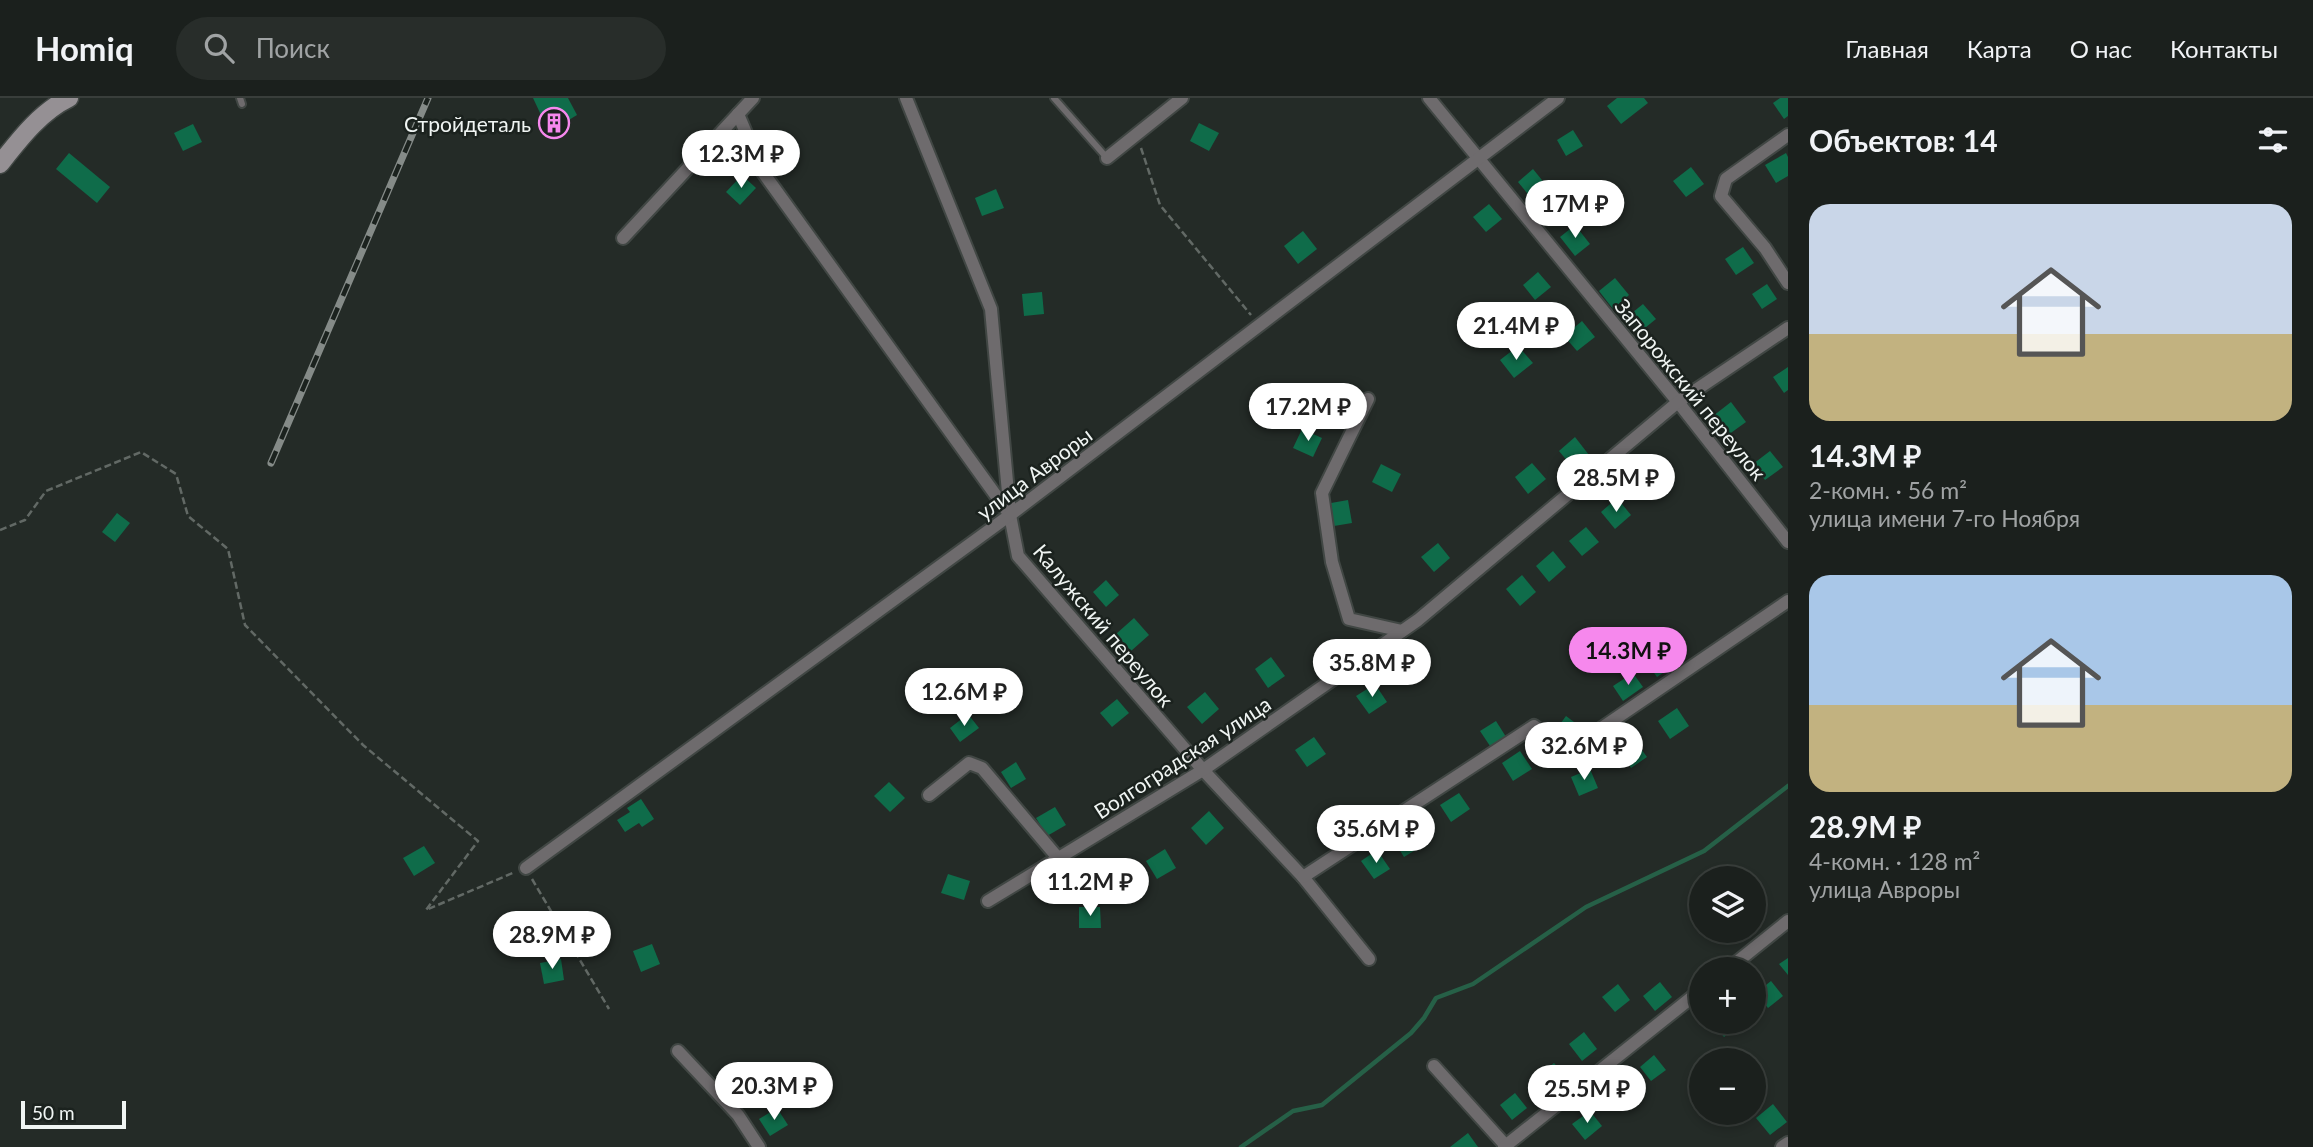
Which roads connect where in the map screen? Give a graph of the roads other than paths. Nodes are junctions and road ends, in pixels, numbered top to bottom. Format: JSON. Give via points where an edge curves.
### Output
{"nodes":[{"id":1,"x":69,"y":98,"type":"edge"},
{"id":2,"x":753,"y":98,"type":"edge"},
{"id":3,"x":906,"y":98,"type":"edge"},
{"id":4,"x":1054,"y":98,"type":"edge"},
{"id":5,"x":1182,"y":98,"type":"edge"},
{"id":6,"x":1429,"y":98,"type":"edge"},
{"id":7,"x":1558,"y":98,"type":"edge"},
{"id":8,"x":738,"y":114,"type":"junction"},
{"id":9,"x":1788,"y":135,"type":"edge"},
{"id":10,"x":1107,"y":158,"type":"joint"},
{"id":11,"x":1479,"y":159,"type":"junction"},
{"id":12,"x":0,"y":164,"type":"edge"},
{"id":13,"x":624,"y":238,"type":"dead end"},
{"id":14,"x":1788,"y":283,"type":"edge"},
{"id":15,"x":1788,"y":328,"type":"edge"},
{"id":16,"x":1368,"y":399,"type":"dead end"},
{"id":17,"x":1678,"y":402,"type":"junction"},
{"id":18,"x":1010,"y":515,"type":"junction"},
{"id":19,"x":1788,"y":542,"type":"edge"},
{"id":20,"x":1788,"y":601,"type":"edge"},
{"id":21,"x":1402,"y":631,"type":"junction"},
{"id":22,"x":1203,"y":770,"type":"junction"},
{"id":23,"x":929,"y":795,"type":"dead end"},
{"id":24,"x":1058,"y":858,"type":"junction"},
{"id":25,"x":526,"y":868,"type":"road end"},
{"id":26,"x":1303,"y":877,"type":"junction"},
{"id":27,"x":988,"y":901,"type":"dead end"},
{"id":28,"x":1788,"y":921,"type":"edge"},
{"id":29,"x":1743,"y":957,"type":"edge"},
{"id":30,"x":1368,"y":959,"type":"dead end"},
{"id":31,"x":1689,"y":1000,"type":"edge"},
{"id":32,"x":678,"y":1051,"type":"dead end"},
{"id":33,"x":1434,"y":1066,"type":"dead end"},
{"id":34,"x":1788,"y":1143,"type":"edge"},
{"id":35,"x":1506,"y":1146,"type":"edge"},
{"id":36,"x":759,"y":1147,"type":"edge"},
{"id":37,"x":1782,"y":1147,"type":"edge"}],
"edges":[{"from":1,"to":12,"type":"main road","via":[[24,133]]},
{"from":2,"to":8,"type":"street"},
{"from":3,"to":18,"type":"street","via":[[991,309]]},
{"from":4,"to":10,"type":"lane"},
{"from":5,"to":10,"type":"street"},
{"from":6,"to":11,"type":"street","name":"Запорожский переулок"},
{"from":7,"to":11,"type":"street","name":"улица Авроры"},
{"from":8,"to":13,"type":"street"},
{"from":8,"to":18,"type":"street","name":"Калужский переулок","via":[[762,171]]},
{"from":9,"to":14,"type":"street","via":[[1726,179],[1721,196]]},
{"from":11,"to":17,"type":"street","name":"Запорожский переулок"},
{"from":11,"to":18,"type":"street","name":"улица Авроры"},
{"from":15,"to":17,"type":"street","name":"Волгоградская улица"},
{"from":16,"to":21,"type":"street","via":[[1322,494],[1332,562],[1349,619]]},
{"from":17,"to":19,"type":"street","name":"Запорожский переулок"},
{"from":17,"to":21,"type":"street","name":"Волгоградская улица"},
{"from":18,"to":22,"type":"street","name":"Калужский переулок","via":[[1018,556]]},
{"from":18,"to":25,"type":"street","name":"улица Авроры"},
{"from":20,"to":26,"type":"street","via":[[1568,751],[1534,726]]},
{"from":21,"to":22,"type":"street","name":"Волгоградская улица"},
{"from":22,"to":24,"type":"street","name":"Волгоградская улица"},
{"from":22,"to":26,"type":"street","name":"Калужский переулок"},
{"from":23,"to":24,"type":"street","via":[[969,763],[982,768]]},
{"from":24,"to":27,"type":"street","name":"Волгоградская улица"},
{"from":26,"to":30,"type":"street","name":"Калужский переулок"},
{"from":28,"to":29,"type":"street"},
{"from":31,"to":35,"type":"street"},
{"from":32,"to":36,"type":"street","via":[[738,1115]]},
{"from":33,"to":35,"type":"street"},
{"from":34,"to":37,"type":"street"}]}
